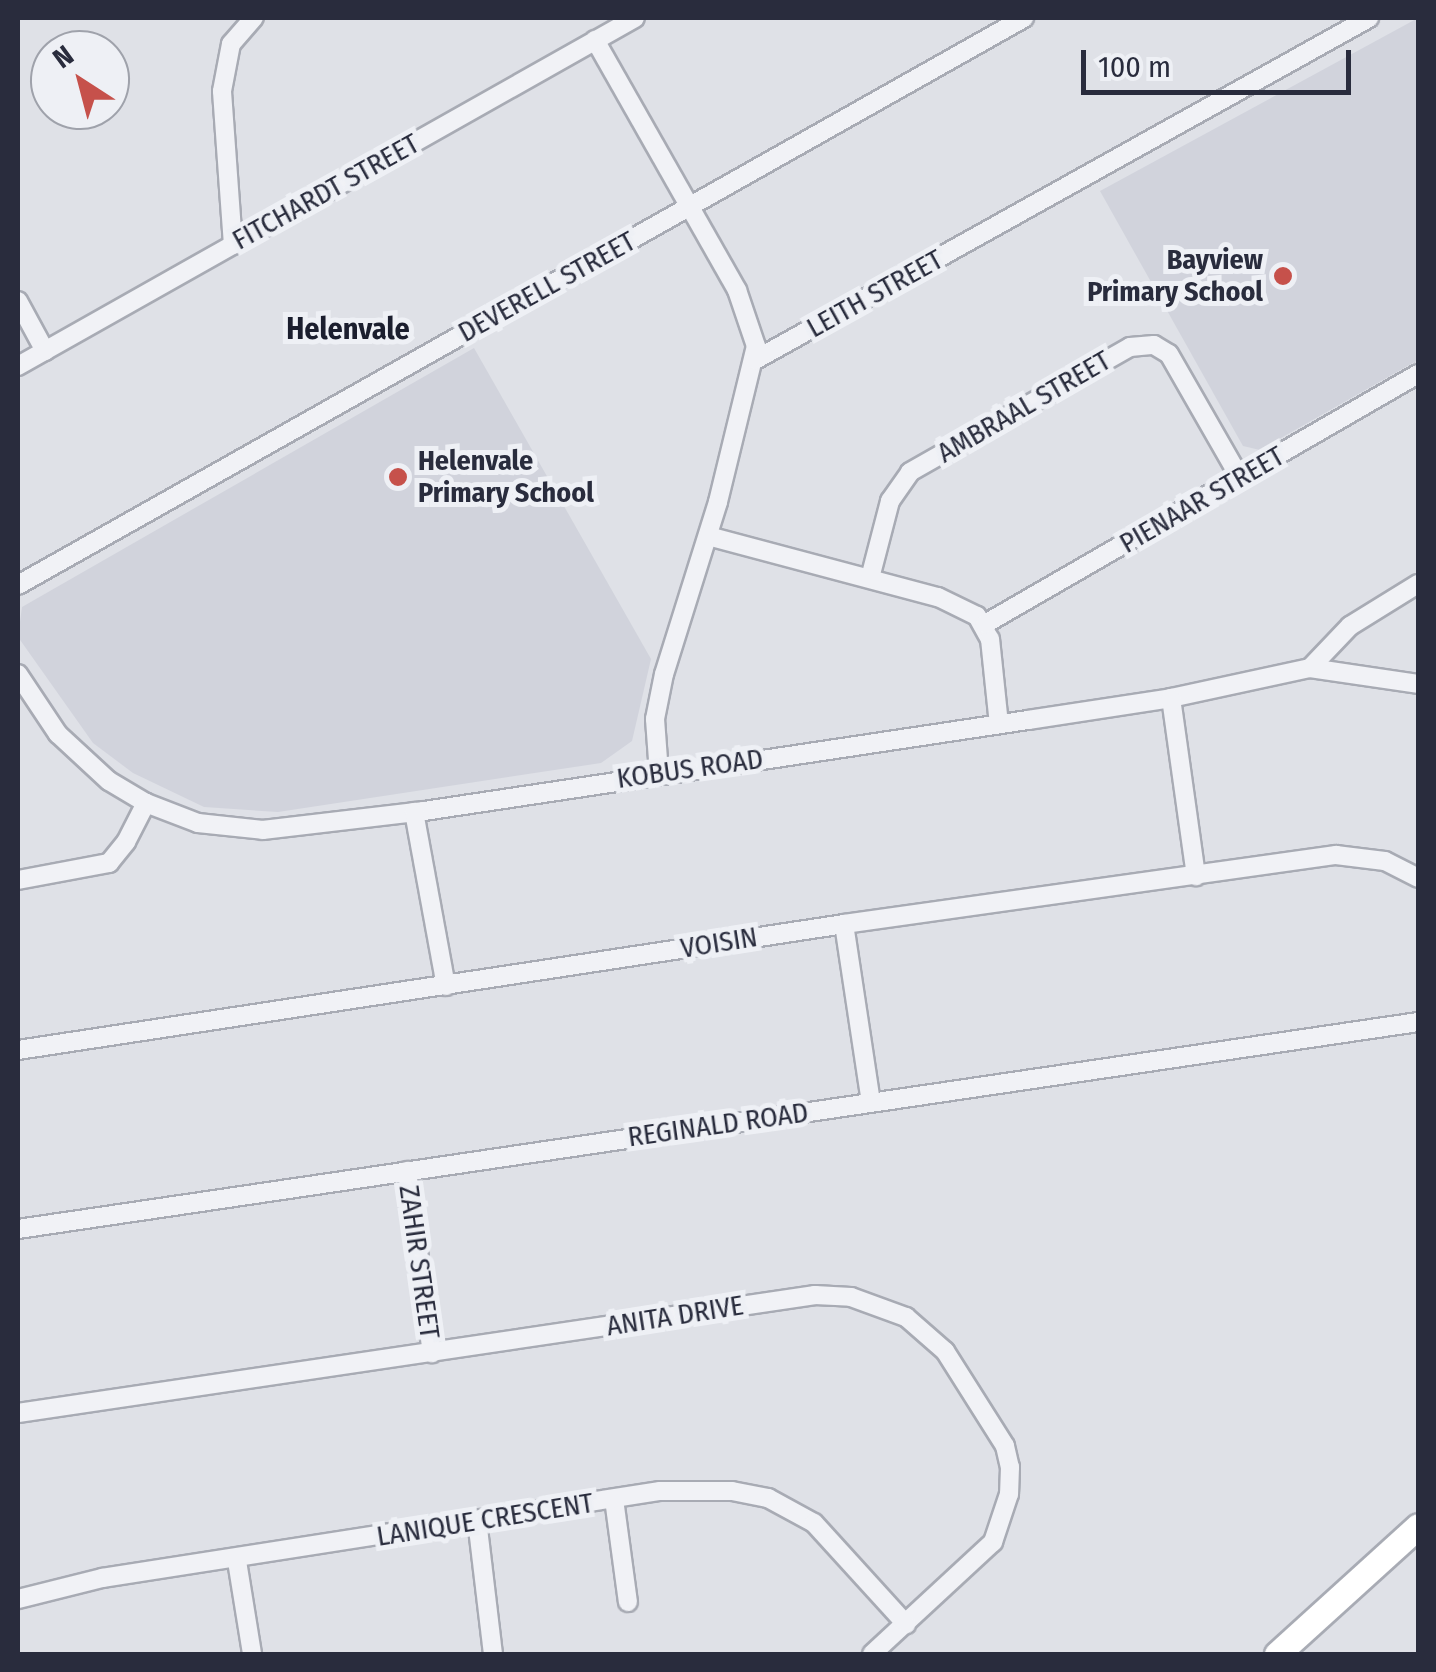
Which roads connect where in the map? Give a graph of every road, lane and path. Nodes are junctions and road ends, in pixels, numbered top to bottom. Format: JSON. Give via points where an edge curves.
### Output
{"nodes":[{"id":1,"x":254,"y":18,"type":"edge"},
{"id":2,"x":635,"y":18,"type":"edge"},
{"id":3,"x":1024,"y":18,"type":"edge"},
{"id":4,"x":1369,"y":18,"type":"edge"},
{"id":5,"x":595,"y":40,"type":"junction"},
{"id":6,"x":689,"y":206,"type":"junction"},
{"id":7,"x":233,"y":244,"type":"junction"},
{"id":8,"x":18,"y":301,"type":"edge"},
{"id":9,"x":45,"y":351,"type":"junction"},
{"id":10,"x":755,"y":360,"type":"junction"},
{"id":11,"x":18,"y":366,"type":"edge"},
{"id":12,"x":1418,"y":374,"type":"edge"},
{"id":13,"x":1240,"y":478,"type":"junction"},
{"id":14,"x":708,"y":536,"type":"junction"},
{"id":15,"x":870,"y":578,"type":"junction"},
{"id":16,"x":1418,"y":584,"type":"edge"},
{"id":17,"x":18,"y":585,"type":"edge"},
{"id":18,"x":985,"y":624,"type":"junction"},
{"id":19,"x":1310,"y":668,"type":"junction"},
{"id":20,"x":18,"y":674,"type":"edge"},
{"id":21,"x":1418,"y":684,"type":"edge"},
{"id":22,"x":1171,"y":698,"type":"junction"},
{"id":23,"x":999,"y":724,"type":"junction"},
{"id":24,"x":659,"y":774,"type":"junction"},
{"id":25,"x":146,"y":802,"type":"junction"},
{"id":26,"x":414,"y":812,"type":"junction"},
{"id":27,"x":1196,"y":876,"type":"junction"},
{"id":28,"x":1418,"y":878,"type":"edge"},
{"id":29,"x":18,"y":880,"type":"edge"},
{"id":30,"x":844,"y":924,"type":"junction"},
{"id":31,"x":446,"y":986,"type":"junction"},
{"id":32,"x":1418,"y":1022,"type":"edge"},
{"id":33,"x":18,"y":1050,"type":"edge"},
{"id":34,"x":871,"y":1102,"type":"junction"},
{"id":35,"x":407,"y":1171,"type":"junction"},
{"id":36,"x":18,"y":1229,"type":"edge"},
{"id":37,"x":432,"y":1353,"type":"junction"},
{"id":38,"x":18,"y":1413,"type":"edge"},
{"id":39,"x":614,"y":1499,"type":"junction"},
{"id":40,"x":477,"y":1520,"type":"junction"},
{"id":41,"x":1418,"y":1526,"type":"edge"},
{"id":42,"x":237,"y":1561,"type":"junction"},
{"id":43,"x":18,"y":1599,"type":"edge"},
{"id":44,"x":628,"y":1602,"type":"dead end"},
{"id":45,"x":906,"y":1624,"type":"junction"},
{"id":46,"x":252,"y":1654,"type":"edge"},
{"id":47,"x":494,"y":1654,"type":"edge"},
{"id":48,"x":872,"y":1654,"type":"edge"},
{"id":49,"x":1277,"y":1654,"type":"edge"}],
"edges":[{"from":1,"to":7,"type":"street","via":[[231,44],[222,91]]},
{"from":2,"to":5,"type":"street","name":"FITCHARDT STREET"},
{"from":3,"to":6,"type":"street","name":"DEVERELL STREET"},
{"from":4,"to":10,"type":"street","name":"LEITH STREET"},
{"from":5,"to":6,"type":"street"},
{"from":5,"to":7,"type":"street","name":"FITCHARDT STREET"},
{"from":6,"to":10,"type":"street","via":[[742,302],[755,335]]},
{"from":6,"to":17,"type":"street","name":"DEVERELL STREET"},
{"from":7,"to":9,"type":"street","name":"FITCHARDT STREET"},
{"from":8,"to":9,"type":"street"},
{"from":9,"to":11,"type":"street","name":"FITCHARDT STREET"},
{"from":10,"to":14,"type":"street"},
{"from":12,"to":13,"type":"street","name":"PIENAAR STREET"},
{"from":13,"to":15,"type":"street","name":"AMBRAAL STREET","via":[[1169,354],[1154,345],[1130,347],[902,479]]},
{"from":13,"to":18,"type":"street","name":"PIENAAR STREET"},
{"from":14,"to":15,"type":"street"},
{"from":14,"to":24,"type":"street","via":[[658,704]]},
{"from":15,"to":18,"type":"street","via":[[938,597]]},
{"from":16,"to":19,"type":"street","via":[[1350,626]]},
{"from":18,"to":23,"type":"street"},
{"from":19,"to":21,"type":"street","name":"KOBUS ROAD"},
{"from":19,"to":22,"type":"street","name":"KOBUS ROAD"},
{"from":20,"to":25,"type":"street","name":"KOBUS ROAD","via":[[84,762]]},
{"from":22,"to":23,"type":"street","name":"KOBUS ROAD"},
{"from":22,"to":27,"type":"street"},
{"from":23,"to":24,"type":"street","name":"KOBUS ROAD"},
{"from":24,"to":26,"type":"street","name":"KOBUS ROAD"},
{"from":25,"to":26,"type":"street","name":"KOBUS ROAD","via":[[198,824],[263,830]]},
{"from":25,"to":29,"type":"street","via":[[109,863]]},
{"from":26,"to":31,"type":"street"},
{"from":27,"to":28,"type":"street","name":"VOISIN","via":[[1336,854],[1385,861]]},
{"from":27,"to":30,"type":"street","name":"VOISIN"},
{"from":30,"to":31,"type":"street","name":"VOISIN"},
{"from":30,"to":34,"type":"street"},
{"from":31,"to":33,"type":"street","name":"VOISIN"},
{"from":32,"to":34,"type":"street","name":"REGINALD ROAD"},
{"from":34,"to":35,"type":"street","name":"REGINALD ROAD"},
{"from":35,"to":36,"type":"street","name":"REGINALD ROAD"},
{"from":35,"to":37,"type":"street","name":"ZAHIR STREET"},
{"from":37,"to":38,"type":"street","name":"ANITA DRIVE"},
{"from":37,"to":45,"type":"street","name":"ANITA DRIVE","via":[[816,1294],[851,1297],[906,1316],[945,1351],[976,1394],[1010,1466],[1009,1494],[992,1542]]},
{"from":39,"to":40,"type":"street","name":"LANIQUE CRESCENT"},
{"from":39,"to":44,"type":"street"},
{"from":39,"to":45,"type":"street","name":"LANIQUE CRESCENT","via":[[732,1491],[768,1498],[830,1538]]},
{"from":40,"to":42,"type":"street","name":"LANIQUE CRESCENT"},
{"from":40,"to":47,"type":"street"},
{"from":41,"to":49,"type":"street"},
{"from":42,"to":43,"type":"street","name":"LANIQUE CRESCENT","via":[[58,1586]]},
{"from":42,"to":46,"type":"street"},
{"from":45,"to":48,"type":"street","name":"ANITA DRIVE"}]}
